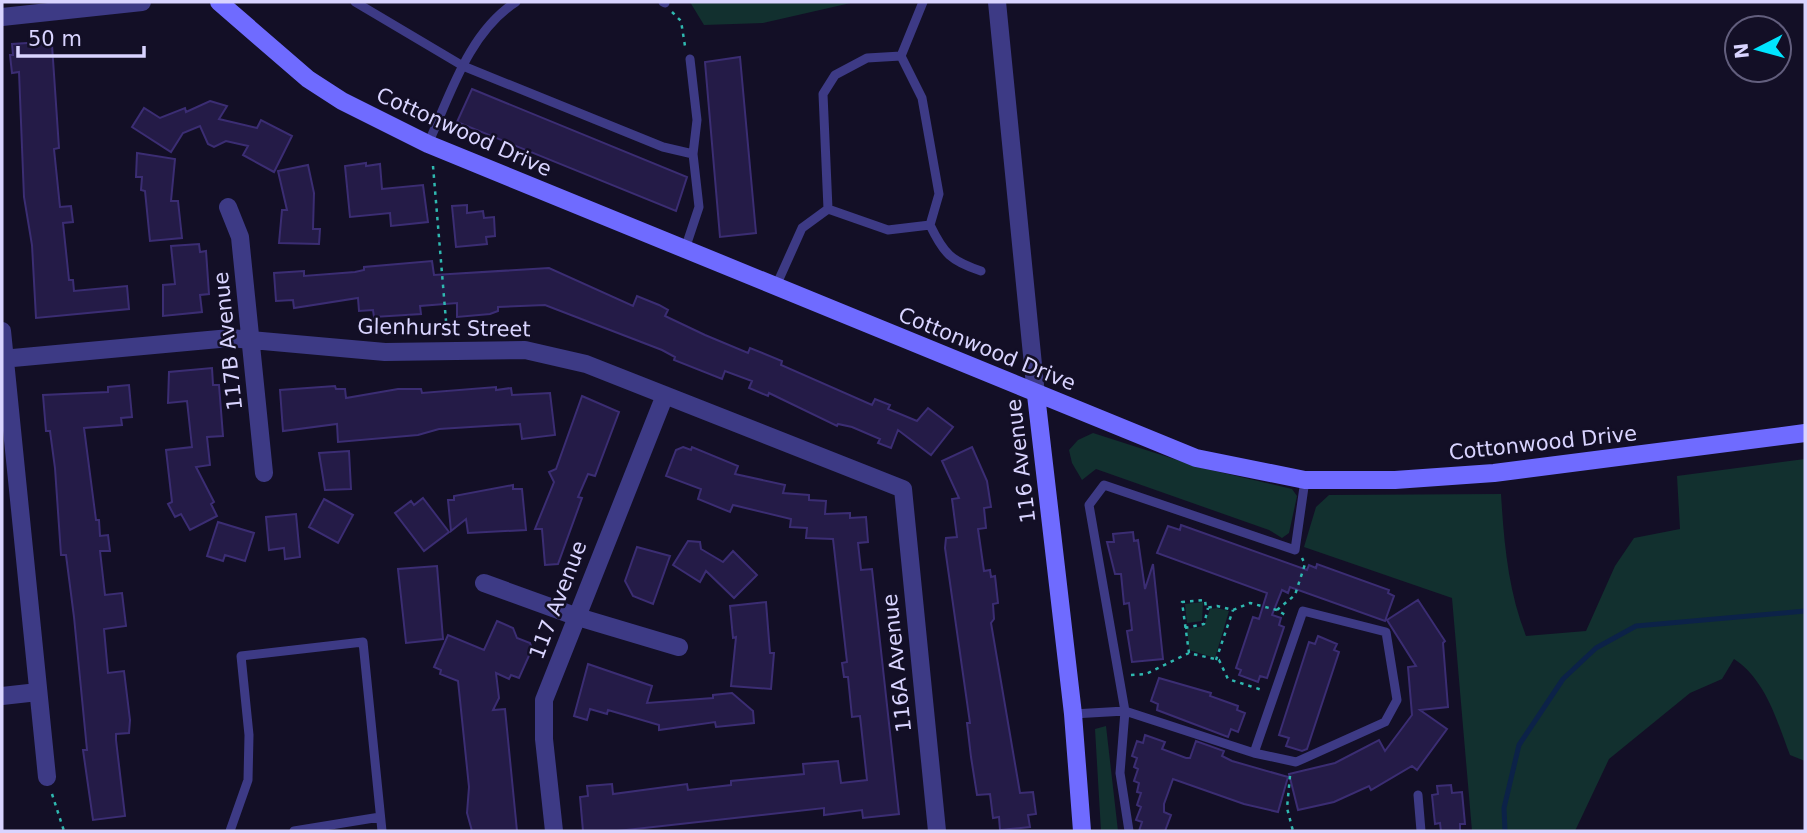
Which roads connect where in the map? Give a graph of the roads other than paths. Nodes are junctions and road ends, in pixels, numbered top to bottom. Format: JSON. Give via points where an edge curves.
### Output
{"nodes":[{"id":1,"x":142,"y":2,"type":"edge"},
{"id":2,"x":355,"y":2,"type":"edge"},
{"id":3,"x":516,"y":2,"type":"edge"},
{"id":4,"x":923,"y":2,"type":"edge"},
{"id":5,"x":996,"y":2,"type":"edge"},
{"id":6,"x":229,"y":6,"type":"edge"},
{"id":7,"x":2,"y":17,"type":"edge"},
{"id":8,"x":901,"y":56,"type":"junction"},
{"id":9,"x":690,"y":59,"type":"road end"},
{"id":10,"x":463,"y":66,"type":"junction"},
{"id":11,"x":428,"y":144,"type":"junction"},
{"id":12,"x":693,"y":154,"type":"junction"},
{"id":13,"x":228,"y":207,"type":"dead end"},
{"id":14,"x":828,"y":209,"type":"junction"},
{"id":15,"x":930,"y":226,"type":"junction"},
{"id":16,"x":684,"y":251,"type":"junction"},
{"id":17,"x":981,"y":271,"type":"dead end"},
{"id":18,"x":775,"y":287,"type":"junction"},
{"id":19,"x":2,"y":331,"type":"edge"},
{"id":20,"x":251,"y":339,"type":"junction"},
{"id":21,"x":3,"y":359,"type":"edge"},
{"id":22,"x":665,"y":395,"type":"junction"},
{"id":23,"x":1037,"y":395,"type":"junction"},
{"id":24,"x":1805,"y":433,"type":"edge"},
{"id":25,"x":264,"y":473,"type":"dead end"},
{"id":26,"x":1305,"y":480,"type":"junction"},
{"id":27,"x":903,"y":489,"type":"joint"},
{"id":28,"x":484,"y":583,"type":"dead end"},
{"id":29,"x":575,"y":616,"type":"junction"},
{"id":30,"x":679,"y":647,"type":"dead end"},
{"id":31,"x":38,"y":692,"type":"junction"},
{"id":32,"x":2,"y":696,"type":"edge"},
{"id":33,"x":1125,"y":711,"type":"junction"},
{"id":34,"x":1073,"y":714,"type":"junction"},
{"id":35,"x":1254,"y":753,"type":"junction"},
{"id":36,"x":47,"y":777,"type":"road end"},
{"id":37,"x":1418,"y":795,"type":"dead end"},
{"id":38,"x":380,"y":817,"type":"junction"},
{"id":39,"x":230,"y":831,"type":"edge"},
{"id":40,"x":294,"y":831,"type":"edge"},
{"id":41,"x":382,"y":831,"type":"edge"},
{"id":42,"x":554,"y":831,"type":"edge"},
{"id":43,"x":937,"y":831,"type":"edge"},
{"id":44,"x":1082,"y":831,"type":"edge"},
{"id":45,"x":1129,"y":831,"type":"edge"},
{"id":46,"x":1421,"y":831,"type":"edge"}],
"edges":[{"from":1,"to":7,"type":"street"},
{"from":2,"to":10,"type":"lane"},
{"from":3,"to":10,"type":"lane","via":[[498,13]]},
{"from":4,"to":8,"type":"lane"},
{"from":5,"to":23,"type":"street","name":"116 Avenue"},
{"from":6,"to":11,"type":"street","name":"Cottonwood Drive","via":[[276,53],[326,91]]},
{"from":8,"to":14,"type":"lane","via":[[867,58],[835,75],[823,94]]},
{"from":8,"to":15,"type":"lane","via":[[922,98],[939,194]]},
{"from":9,"to":12,"type":"lane","via":[[697,120]]},
{"from":10,"to":11,"type":"lane"},
{"from":10,"to":12,"type":"lane","via":[[663,147]]},
{"from":11,"to":16,"type":"street","name":"Cottonwood Drive"},
{"from":12,"to":16,"type":"lane","via":[[699,206]]},
{"from":13,"to":20,"type":"street","name":"117B Avenue","via":[[240,237]]},
{"from":14,"to":15,"type":"lane","via":[[888,230]]},
{"from":14,"to":18,"type":"lane","via":[[802,228]]},
{"from":15,"to":17,"type":"lane","via":[[941,248],[957,263]]},
{"from":16,"to":18,"type":"street","name":"Cottonwood Drive"},
{"from":18,"to":23,"type":"street","name":"Cottonwood Drive"},
{"from":19,"to":21,"type":"street"},
{"from":20,"to":21,"type":"street","name":"Glenhurst Street"},
{"from":20,"to":22,"type":"street","name":"Glenhurst Street","via":[[385,352],[525,350],[558,355]]},
{"from":20,"to":25,"type":"street","name":"117B Avenue"},
{"from":21,"to":31,"type":"street"},
{"from":22,"to":27,"type":"street","name":"Glenhurst Street"},
{"from":22,"to":29,"type":"street","name":"117 Avenue"},
{"from":23,"to":26,"type":"street","name":"Cottonwood Drive","via":[[1196,458]]},
{"from":23,"to":34,"type":"street","name":"116 Avenue"},
{"from":24,"to":26,"type":"street","name":"Cottonwood Drive","via":[[1494,473]]},
{"from":26,"to":33,"type":"lane","via":[[1296,550],[1104,485],[1089,505]]},
{"from":27,"to":43,"type":"street","name":"116A Avenue"},
{"from":28,"to":29,"type":"street"},
{"from":29,"to":30,"type":"street"},
{"from":29,"to":42,"type":"street","name":"117 Avenue","via":[[543,713]]},
{"from":31,"to":32,"type":"street"},
{"from":31,"to":36,"type":"street"},
{"from":33,"to":34,"type":"lane"},
{"from":33,"to":35,"type":"lane"},
{"from":33,"to":45,"type":"lane","via":[[1120,773]]},
{"from":34,"to":44,"type":"street","name":"116 Avenue"},
{"from":35,"to":35,"type":"lane","via":[[1296,762],[1385,722],[1397,700],[1386,632],[1303,611]]},
{"from":37,"to":46,"type":"lane"},
{"from":38,"to":39,"type":"lane","via":[[363,642],[241,656],[249,735],[248,780]]},
{"from":38,"to":40,"type":"lane"},
{"from":38,"to":41,"type":"lane"}]}
